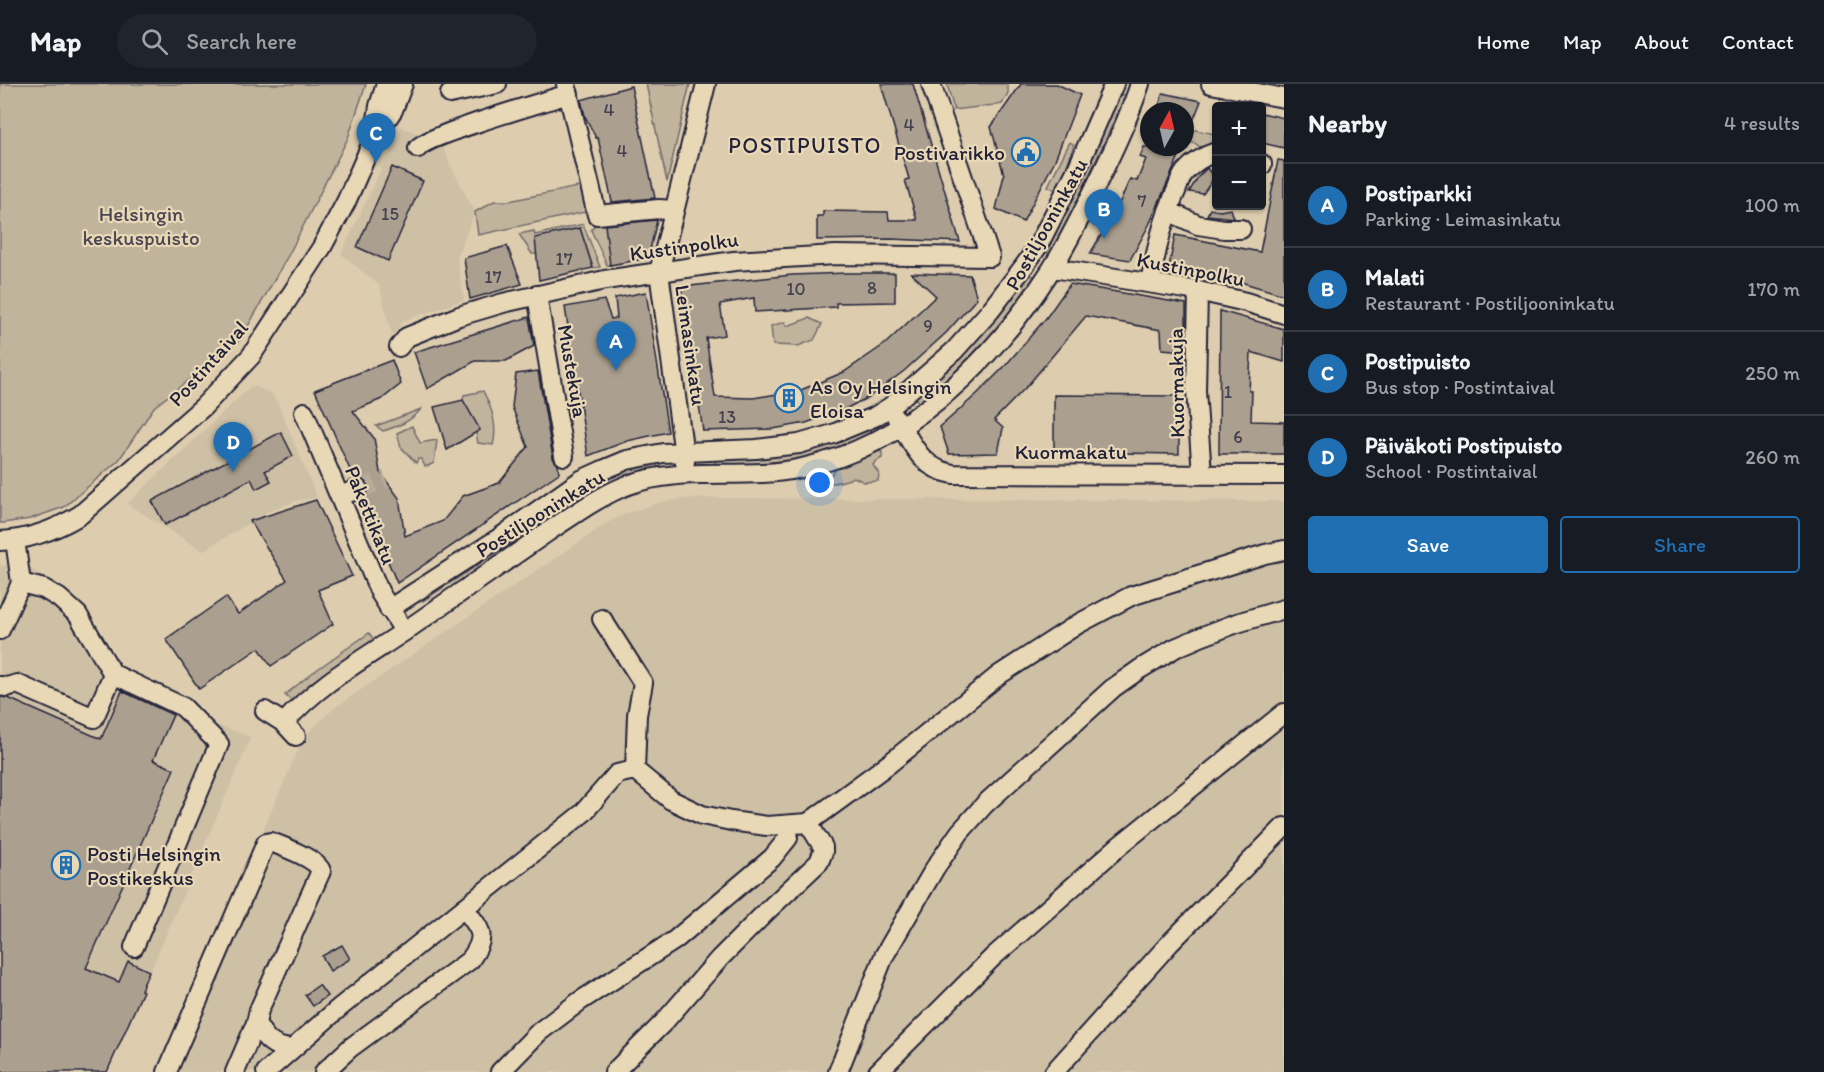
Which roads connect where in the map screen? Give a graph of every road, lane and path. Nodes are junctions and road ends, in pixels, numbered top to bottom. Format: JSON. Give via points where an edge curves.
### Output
{"nodes":[{"id":1,"x":386,"y":84,"type":"edge"},
{"id":2,"x":403,"y":84,"type":"edge"},
{"id":3,"x":497,"y":84,"type":"edge"},
{"id":4,"x":705,"y":84,"type":"edge"},
{"id":5,"x":931,"y":84,"type":"edge"},
{"id":6,"x":1114,"y":84,"type":"edge"},
{"id":7,"x":1140,"y":84,"type":"edge"},
{"id":8,"x":1211,"y":84,"type":"edge"},
{"id":9,"x":567,"y":89,"type":"edge"},
{"id":10,"x":450,"y":94,"type":"dead end"},
{"id":11,"x":1284,"y":98,"type":"edge"},
{"id":12,"x":374,"y":138,"type":"junction"},
{"id":13,"x":418,"y":148,"type":"dead end"},
{"id":14,"x":1212,"y":153,"type":"edge"},
{"id":15,"x":674,"y":210,"type":"junction"},
{"id":16,"x":1168,"y":211,"type":"junction"},
{"id":17,"x":1241,"y":229,"type":"dead end"},
{"id":18,"x":1053,"y":268,"type":"junction"},
{"id":19,"x":659,"y":272,"type":"junction"},
{"id":20,"x":1150,"y":284,"type":"junction"},
{"id":21,"x":1198,"y":291,"type":"junction"},
{"id":22,"x":537,"y":295,"type":"junction"},
{"id":23,"x":1284,"y":314,"type":"edge"},
{"id":24,"x":399,"y":347,"type":"dead end"},
{"id":25,"x":890,"y":407,"type":"junction"},
{"id":26,"x":304,"y":412,"type":"dead end"},
{"id":27,"x":903,"y":427,"type":"junction"},
{"id":28,"x":684,"y":451,"type":"junction"},
{"id":29,"x":564,"y":456,"type":"dead end"},
{"id":30,"x":686,"y":474,"type":"junction"},
{"id":31,"x":1202,"y":474,"type":"junction"},
{"id":32,"x":1284,"y":475,"type":"edge"},
{"id":33,"x":358,"y":489,"type":"tunnel mouth"},
{"id":34,"x":340,"y":496,"type":"junction"},
{"id":35,"x":8,"y":541,"type":"edge"},
{"id":36,"x":1284,"y":550,"type":"edge"},
{"id":37,"x":21,"y":583,"type":"junction"},
{"id":38,"x":389,"y":609,"type":"junction"},
{"id":39,"x":1284,"y":609,"type":"edge"},
{"id":40,"x":602,"y":619,"type":"dead end"},
{"id":41,"x":0,"y":630,"type":"edge"},
{"id":42,"x":404,"y":631,"type":"junction"},
{"id":43,"x":113,"y":675,"type":"junction"},
{"id":44,"x":0,"y":686,"type":"edge"},
{"id":45,"x":265,"y":711,"type":"dead end"},
{"id":46,"x":1284,"y":713,"type":"edge"},
{"id":47,"x":635,"y":770,"type":"junction"},
{"id":48,"x":808,"y":823,"type":"junction"},
{"id":49,"x":788,"y":826,"type":"junction"},
{"id":50,"x":1284,"y":828,"type":"edge"},
{"id":51,"x":464,"y":908,"type":"junction"},
{"id":52,"x":134,"y":947,"type":"dead end"},
{"id":53,"x":256,"y":1023,"type":"junction"},
{"id":54,"x":290,"y":1049,"type":"junction"},
{"id":55,"x":167,"y":1072,"type":"edge"},
{"id":56,"x":235,"y":1072,"type":"edge"},
{"id":57,"x":266,"y":1072,"type":"edge"},
{"id":58,"x":324,"y":1072,"type":"edge"},
{"id":59,"x":501,"y":1072,"type":"edge"},
{"id":60,"x":614,"y":1072,"type":"edge"},
{"id":61,"x":838,"y":1072,"type":"edge"},
{"id":62,"x":878,"y":1072,"type":"edge"},
{"id":63,"x":1054,"y":1072,"type":"edge"}],
"edges":[{"from":1,"to":12,"type":"street","name":"Postintaival"},
{"from":2,"to":12,"type":"street","name":"Postintaival","via":[[393,110]]},
{"from":3,"to":10,"type":"street"},
{"from":4,"to":15,"type":"street","name":"Leimasinkatu"},
{"from":5,"to":19,"type":"street","name":"Kustinpolku","via":[[990,257],[836,255],[734,261]]},
{"from":6,"to":25,"type":"street","name":"Postiljooninkatu","via":[[1077,169],[1025,265],[954,351]]},
{"from":7,"to":18,"type":"street","name":"Postiljooninkatu","via":[[1105,168]]},
{"from":8,"to":11,"type":"street"},
{"from":9,"to":13,"type":"street","via":[[442,135]]},
{"from":9,"to":15,"type":"street","via":[[597,215]]},
{"from":12,"to":35,"type":"street","name":"Postintaival","via":[[322,247],[251,356],[203,407],[80,515],[57,529]]},
{"from":14,"to":16,"type":"street","via":[[1184,173]]},
{"from":15,"to":19,"type":"street","name":"Leimasinkatu"},
{"from":16,"to":17,"type":"street","via":[[1198,225]]},
{"from":16,"to":20,"type":"street"},
{"from":18,"to":20,"type":"street","name":"Kustinpolku"},
{"from":18,"to":27,"type":"street","name":"Postiljooninkatu","via":[[999,340],[962,380]]},
{"from":19,"to":22,"type":"street","name":"Kustinpolku"},
{"from":19,"to":28,"type":"street","name":"Leimasinkatu"},
{"from":20,"to":21,"type":"street","name":"Kustinpolku"},
{"from":21,"to":23,"type":"street","name":"Kustinpolku"},
{"from":21,"to":31,"type":"street","name":"Kuormakuja","via":[[1196,391]]},
{"from":22,"to":24,"type":"street","name":"Kustinpolku","via":[[432,326],[407,337]]},
{"from":22,"to":29,"type":"street","name":"Mustekuja"},
{"from":25,"to":27,"type":"street","name":"Kuormakatu"},
{"from":25,"to":28,"type":"street","name":"Postiljooninkatu","via":[[861,423],[799,444]]},
{"from":26,"to":34,"type":"street","name":"Pakettikatu"},
{"from":27,"to":30,"type":"street","name":"Postiljooninkatu","via":[[863,449],[801,469]]},
{"from":27,"to":31,"type":"street","name":"Kuormakatu","via":[[925,462],[953,474]]},
{"from":28,"to":30,"type":"street","name":"Leimasinkatu"},
{"from":28,"to":38,"type":"street","name":"Postiljooninkatu","via":[[627,460],[581,480]]},
{"from":30,"to":42,"type":"street","name":"Postiljooninkatu","via":[[637,483],[607,494]]},
{"from":31,"to":32,"type":"street","name":"Kuormakatu"},
{"from":33,"to":34,"type":"street"},
{"from":34,"to":38,"type":"street","name":"Pakettikatu"},
{"from":35,"to":37,"type":"street"},
{"from":36,"to":48,"type":"street","via":[[1131,596],[1078,624],[999,675]]},
{"from":37,"to":41,"type":"street"},
{"from":37,"to":43,"type":"street","via":[[44,589],[78,615]]},
{"from":38,"to":42,"type":"street","name":"Pakettikatu"},
{"from":39,"to":61,"type":"street","via":[[1203,636],[1140,669],[1113,688],[986,804],[960,832],[901,925],[884,956]]},
{"from":40,"to":47,"type":"street","via":[[643,683],[637,715]]},
{"from":42,"to":45,"type":"street","name":"Postiljooninkatu","via":[[315,691],[297,707],[290,730]]},
{"from":43,"to":44,"type":"street","via":[[94,718],[17,684]]},
{"from":43,"to":52,"type":"street","via":[[183,707],[219,744]]},
{"from":46,"to":62,"type":"street","via":[[1102,860],[993,957]]},
{"from":47,"to":49,"type":"street","via":[[671,800],[702,815]]},
{"from":47,"to":51,"type":"street","via":[[617,774],[583,813]]},
{"from":48,"to":49,"type":"street"},
{"from":48,"to":60,"type":"street","via":[[823,847],[819,862],[720,958]]},
{"from":49,"to":59,"type":"street","via":[[788,838],[772,858],[675,940],[539,1032]]},
{"from":50,"to":63,"type":"street","via":[[1170,943]]},
{"from":51,"to":54,"type":"street"},
{"from":51,"to":58,"type":"street","via":[[481,933],[480,946],[470,960],[350,1047]]},
{"from":53,"to":54,"type":"street","via":[[274,1046]]},
{"from":53,"to":55,"type":"street","via":[[321,871],[318,864],[271,842],[266,843]]},
{"from":53,"to":56,"type":"street"},
{"from":54,"to":57,"type":"street"}]}
